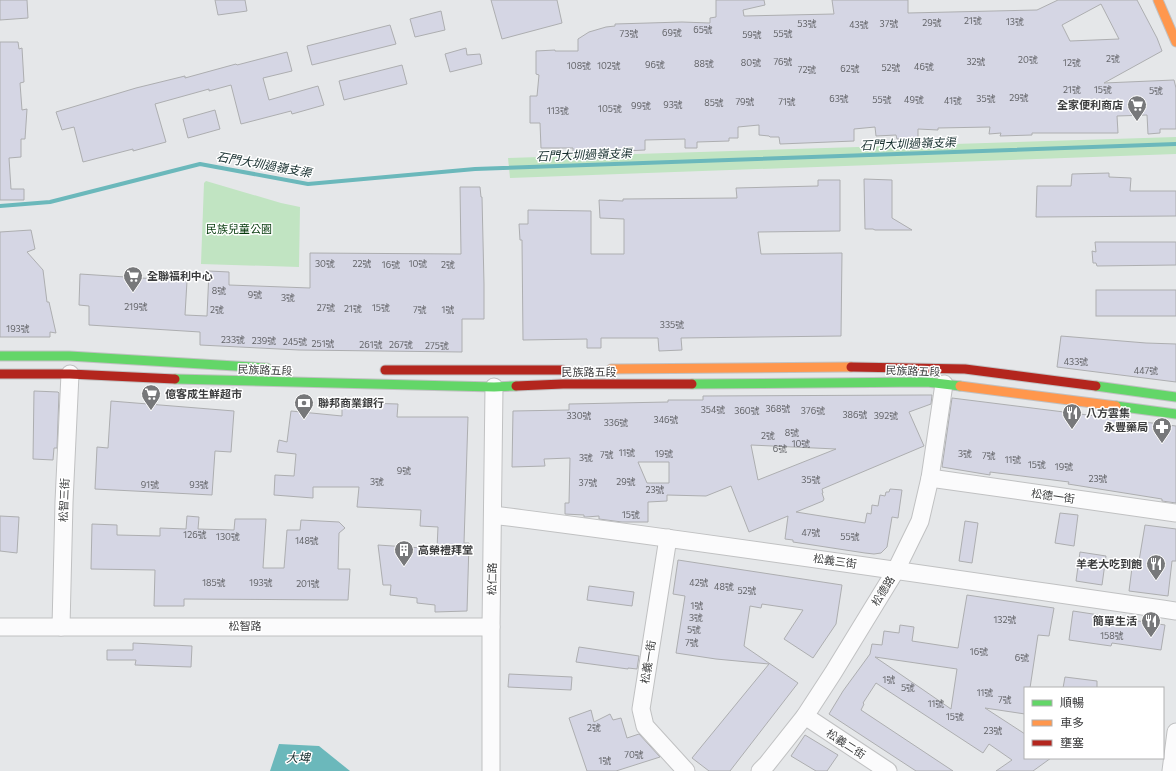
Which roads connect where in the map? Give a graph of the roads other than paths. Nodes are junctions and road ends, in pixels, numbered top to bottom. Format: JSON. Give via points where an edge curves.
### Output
{"nodes":[{"id":1,"x":1158,"y":0,"type":"edge"},
{"id":2,"x":1176,"y":42,"type":"edge"},
{"id":3,"x":0,"y":356,"type":"edge"},
{"id":4,"x":279,"y":368,"type":"dead end"},
{"id":5,"x":604,"y":369,"type":"dead end"},
{"id":6,"x":374,"y":370,"type":"dead end"},
{"id":7,"x":572,"y":370,"type":"dead end"},
{"id":8,"x":0,"y":374,"type":"edge"},
{"id":9,"x":70,"y":374,"type":"junction"},
{"id":10,"x":944,"y":384,"type":"junction"},
{"id":11,"x":494,"y":387,"type":"junction"},
{"id":12,"x":1176,"y":397,"type":"edge"},
{"id":13,"x":1176,"y":414,"type":"edge"},
{"id":14,"x":930,"y":478,"type":"junction"},
{"id":15,"x":1176,"y":513,"type":"edge"},
{"id":16,"x":493,"y":515,"type":"junction"},
{"id":17,"x":668,"y":538,"type":"junction"},
{"id":18,"x":896,"y":570,"type":"junction"},
{"id":19,"x":1176,"y":611,"type":"edge"},
{"id":20,"x":0,"y":627,"type":"edge"},
{"id":21,"x":61,"y":627,"type":"junction"},
{"id":22,"x":490,"y":627,"type":"junction"},
{"id":23,"x":805,"y":716,"type":"junction"},
{"id":24,"x":1176,"y":732,"type":"edge"},
{"id":25,"x":491,"y":771,"type":"edge"},
{"id":26,"x":686,"y":771,"type":"edge"},
{"id":27,"x":760,"y":771,"type":"edge"},
{"id":28,"x":888,"y":771,"type":"edge"},
{"id":29,"x":1171,"y":771,"type":"edge"}],
"edges":[{"from":1,"to":2,"type":"main road"},
{"from":3,"to":4,"type":"main road","name":"民族路五段","via":[[69,356]]},
{"from":5,"to":12,"type":"main road","name":"民族路五段","via":[[965,369]]},
{"from":6,"to":7,"type":"main road","name":"民族路五段"},
{"from":8,"to":9,"type":"main road","name":"民族路五段"},
{"from":9,"to":11,"type":"main road","name":"民族路五段","via":[[216,381]]},
{"from":9,"to":21,"type":"street","name":"松智三街"},
{"from":10,"to":11,"type":"main road","name":"民族路五段","via":[[563,384]]},
{"from":10,"to":13,"type":"main road","name":"民族路五段"},
{"from":10,"to":14,"type":"street","name":"松德路"},
{"from":11,"to":16,"type":"street","name":"松仁路"},
{"from":14,"to":15,"type":"street","name":"松德一街"},
{"from":14,"to":18,"type":"street","name":"松德路","via":[[920,521]]},
{"from":16,"to":17,"type":"street","name":"松義三街"},
{"from":16,"to":22,"type":"street","name":"松仁路"},
{"from":17,"to":18,"type":"street","name":"松義三街"},
{"from":17,"to":26,"type":"street","name":"松義一街","via":[[641,709],[645,726]]},
{"from":18,"to":19,"type":"street","name":"松義三街"},
{"from":18,"to":23,"type":"street","name":"松德路"},
{"from":20,"to":21,"type":"street","name":"松智路"},
{"from":21,"to":22,"type":"street","name":"松智路"},
{"from":22,"to":25,"type":"street","name":"松仁路"},
{"from":23,"to":27,"type":"street","name":"松德路"},
{"from":23,"to":28,"type":"street","name":"松義二街"},
{"from":24,"to":29,"type":"street"}]}
